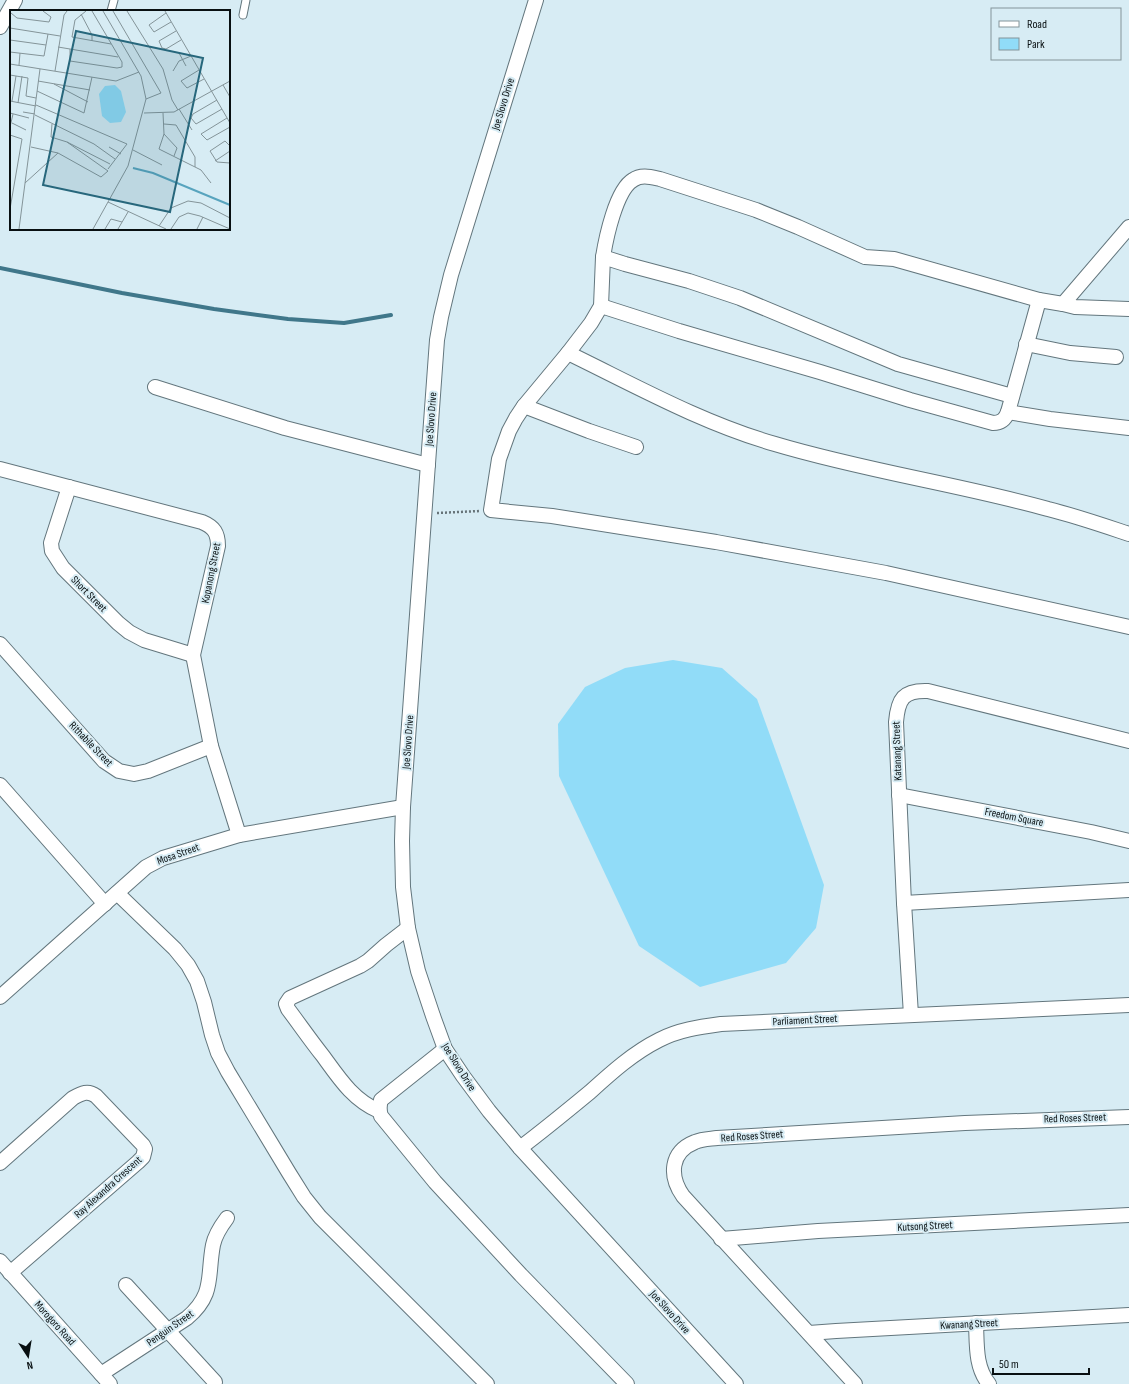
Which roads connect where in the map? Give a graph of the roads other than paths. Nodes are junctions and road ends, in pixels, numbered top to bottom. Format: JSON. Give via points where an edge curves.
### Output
{"nodes":[{"id":1,"x":15,"y":0,"type":"edge"},
{"id":2,"x":114,"y":0,"type":"edge"},
{"id":3,"x":246,"y":0,"type":"edge"},
{"id":4,"x":536,"y":0,"type":"edge"},
{"id":5,"x":111,"y":10,"type":"edge"},
{"id":6,"x":243,"y":15,"type":"dead end"},
{"id":7,"x":0,"y":27,"type":"edge"},
{"id":8,"x":1129,"y":227,"type":"edge"},
{"id":9,"x":603,"y":257,"type":"junction"},
{"id":10,"x":1039,"y":300,"type":"junction"},
{"id":11,"x":1063,"y":304,"type":"junction"},
{"id":12,"x":601,"y":306,"type":"junction"},
{"id":13,"x":1129,"y":310,"type":"edge"},
{"id":14,"x":1026,"y":344,"type":"junction"},
{"id":15,"x":568,"y":353,"type":"junction"},
{"id":16,"x":1116,"y":357,"type":"dead end"},
{"id":17,"x":155,"y":387,"type":"dead end"},
{"id":18,"x":1012,"y":396,"type":"junction"},
{"id":19,"x":524,"y":406,"type":"junction"},
{"id":20,"x":1008,"y":412,"type":"junction"},
{"id":21,"x":1129,"y":428,"type":"edge"},
{"id":22,"x":636,"y":446,"type":"dead end"},
{"id":23,"x":428,"y":465,"type":"junction"},
{"id":24,"x":0,"y":469,"type":"edge"},
{"id":25,"x":69,"y":487,"type":"junction"},
{"id":26,"x":1129,"y":534,"type":"edge"},
{"id":27,"x":1129,"y":627,"type":"edge"},
{"id":28,"x":0,"y":644,"type":"edge"},
{"id":29,"x":193,"y":655,"type":"junction"},
{"id":30,"x":1129,"y":741,"type":"edge"},
{"id":31,"x":211,"y":746,"type":"junction"},
{"id":32,"x":0,"y":785,"type":"edge"},
{"id":33,"x":899,"y":795,"type":"junction"},
{"id":34,"x":403,"y":807,"type":"junction"},
{"id":35,"x":238,"y":835,"type":"junction"},
{"id":36,"x":1129,"y":841,"type":"edge"},
{"id":37,"x":1129,"y":890,"type":"edge"},
{"id":38,"x":117,"y":893,"type":"junction"},
{"id":39,"x":904,"y":903,"type":"junction"},
{"id":40,"x":105,"y":904,"type":"junction"},
{"id":41,"x":408,"y":928,"type":"junction"},
{"id":42,"x":0,"y":997,"type":"edge"},
{"id":43,"x":1129,"y":1005,"type":"edge"},
{"id":44,"x":911,"y":1015,"type":"junction"},
{"id":45,"x":445,"y":1049,"type":"junction"},
{"id":46,"x":379,"y":1111,"type":"junction"},
{"id":47,"x":1129,"y":1117,"type":"edge"},
{"id":48,"x":520,"y":1148,"type":"junction"},
{"id":49,"x":0,"y":1163,"type":"edge"},
{"id":50,"x":1129,"y":1215,"type":"edge"},
{"id":51,"x":227,"y":1218,"type":"dead end"},
{"id":52,"x":721,"y":1239,"type":"junction"},
{"id":53,"x":0,"y":1261,"type":"edge"},
{"id":54,"x":10,"y":1273,"type":"junction"},
{"id":55,"x":126,"y":1285,"type":"dead end"},
{"id":56,"x":1129,"y":1315,"type":"edge"},
{"id":57,"x":976,"y":1323,"type":"junction"},
{"id":58,"x":168,"y":1330,"type":"junction"},
{"id":59,"x":809,"y":1333,"type":"junction"},
{"id":60,"x":105,"y":1379,"type":"edge"},
{"id":61,"x":215,"y":1382,"type":"dead end"},
{"id":62,"x":487,"y":1384,"type":"edge"},
{"id":63,"x":627,"y":1384,"type":"edge"},
{"id":64,"x":736,"y":1384,"type":"edge"},
{"id":65,"x":855,"y":1384,"type":"edge"},
{"id":66,"x":988,"y":1384,"type":"edge"}],
"edges":[{"from":1,"to":7,"type":"street"},
{"from":2,"to":5,"type":"lane"},
{"from":3,"to":6,"type":"lane"},
{"from":4,"to":23,"type":"street","name":"Joe Slovo Drive","via":[[446,294],[437,348]]},
{"from":8,"to":11,"type":"street"},
{"from":9,"to":10,"type":"street","via":[[615,209],[623,191],[633,180],[645,176],[756,210],[865,257],[894,259]]},
{"from":9,"to":12,"type":"street"},
{"from":9,"to":18,"type":"street","via":[[740,298],[898,364]]},
{"from":10,"to":11,"type":"street"},
{"from":10,"to":14,"type":"street"},
{"from":11,"to":13,"type":"street"},
{"from":12,"to":15,"type":"street"},
{"from":12,"to":20,"type":"street","via":[[701,338],[993,423],[1003,421]]},
{"from":14,"to":16,"type":"street","via":[[1070,353]]},
{"from":14,"to":18,"type":"street"},
{"from":15,"to":19,"type":"street"},
{"from":15,"to":26,"type":"street","via":[[702,418],[775,444],[840,462],[1048,509]]},
{"from":17,"to":23,"type":"street","via":[[285,428]]},
{"from":18,"to":20,"type":"street"},
{"from":19,"to":22,"type":"street"},
{"from":19,"to":27,"type":"street","via":[[509,431],[499,459],[491,510],[552,516],[716,542],[878,572]]},
{"from":20,"to":21,"type":"street"},
{"from":23,"to":34,"type":"street","name":"Joe Slovo Drive"},
{"from":24,"to":25,"type":"street","name":"Kopanong Street"},
{"from":25,"to":29,"type":"street","name":"Short Street","via":[[51,543],[56,560],[129,632],[150,642]]},
{"from":25,"to":29,"type":"street","name":"Kopanong Street","via":[[202,522],[214,528],[218,546]]},
{"from":28,"to":31,"type":"street","name":"Rithabile Street","via":[[104,761],[119,771],[134,774],[148,771]]},
{"from":29,"to":31,"type":"street","name":"Kopanong Street"},
{"from":30,"to":33,"type":"street","name":"Katanang Street","via":[[928,691],[918,691],[902,698],[896,712]]},
{"from":31,"to":35,"type":"street","name":"Kopanong Street"},
{"from":32,"to":40,"type":"street"},
{"from":33,"to":36,"type":"street","name":"Freedom Square"},
{"from":33,"to":39,"type":"street","name":"Katanang Street"},
{"from":34,"to":35,"type":"street","name":"Mosa Street"},
{"from":34,"to":41,"type":"street","name":"Joe Slovo Drive","via":[[403,887]]},
{"from":35,"to":38,"type":"street","name":"Mosa Street","via":[[163,858],[146,867]]},
{"from":37,"to":39,"type":"street"},
{"from":38,"to":40,"type":"street","name":"Mosa Street"},
{"from":38,"to":62,"type":"street","via":[[188,965],[197,981],[218,1053],[304,1197],[320,1217]]},
{"from":39,"to":44,"type":"street","name":"Katanang Street"},
{"from":40,"to":42,"type":"street","name":"Mosa Street"},
{"from":41,"to":45,"type":"street","name":"Joe Slovo Drive","via":[[418,971]]},
{"from":41,"to":46,"type":"street","via":[[368,961],[290,998],[286,1004],[342,1084],[360,1101]]},
{"from":43,"to":44,"type":"street","name":"Parliament Street"},
{"from":44,"to":48,"type":"street","name":"Parliament Street","via":[[721,1024],[674,1034],[623,1063]]},
{"from":45,"to":46,"type":"street","via":[[381,1100]]},
{"from":45,"to":48,"type":"street","name":"Joe Slovo Drive","via":[[467,1082]]},
{"from":46,"to":63,"type":"street","via":[[435,1182]]},
{"from":47,"to":52,"type":"street","name":"Red Roses Street","via":[[965,1123],[717,1138],[695,1142],[686,1147],[676,1160],[673,1175],[675,1184]]},
{"from":48,"to":64,"type":"street","name":"Joe Slovo Drive"},
{"from":49,"to":54,"type":"street","name":"Ray Alexandra Crescent","via":[[73,1098],[87,1092],[96,1096],[145,1149],[143,1157],[138,1162]]},
{"from":50,"to":52,"type":"street","name":"Kutsong Street","via":[[818,1231]]},
{"from":51,"to":58,"type":"street","name":"Penguin Street","via":[[214,1244],[204,1300],[197,1309]]},
{"from":52,"to":59,"type":"street","name":"Red Roses Street"},
{"from":53,"to":54,"type":"street","name":"Morogoro Road"},
{"from":54,"to":60,"type":"street","name":"Morogoro Road"},
{"from":55,"to":58,"type":"street"},
{"from":56,"to":57,"type":"street","name":"Kwanang Street"},
{"from":57,"to":59,"type":"street","name":"Kwanang Street"},
{"from":57,"to":66,"type":"street","via":[[977,1354]]},
{"from":58,"to":60,"type":"street","name":"Penguin Street"},
{"from":58,"to":61,"type":"street"},
{"from":59,"to":65,"type":"street","name":"Red Roses Street"}]}
